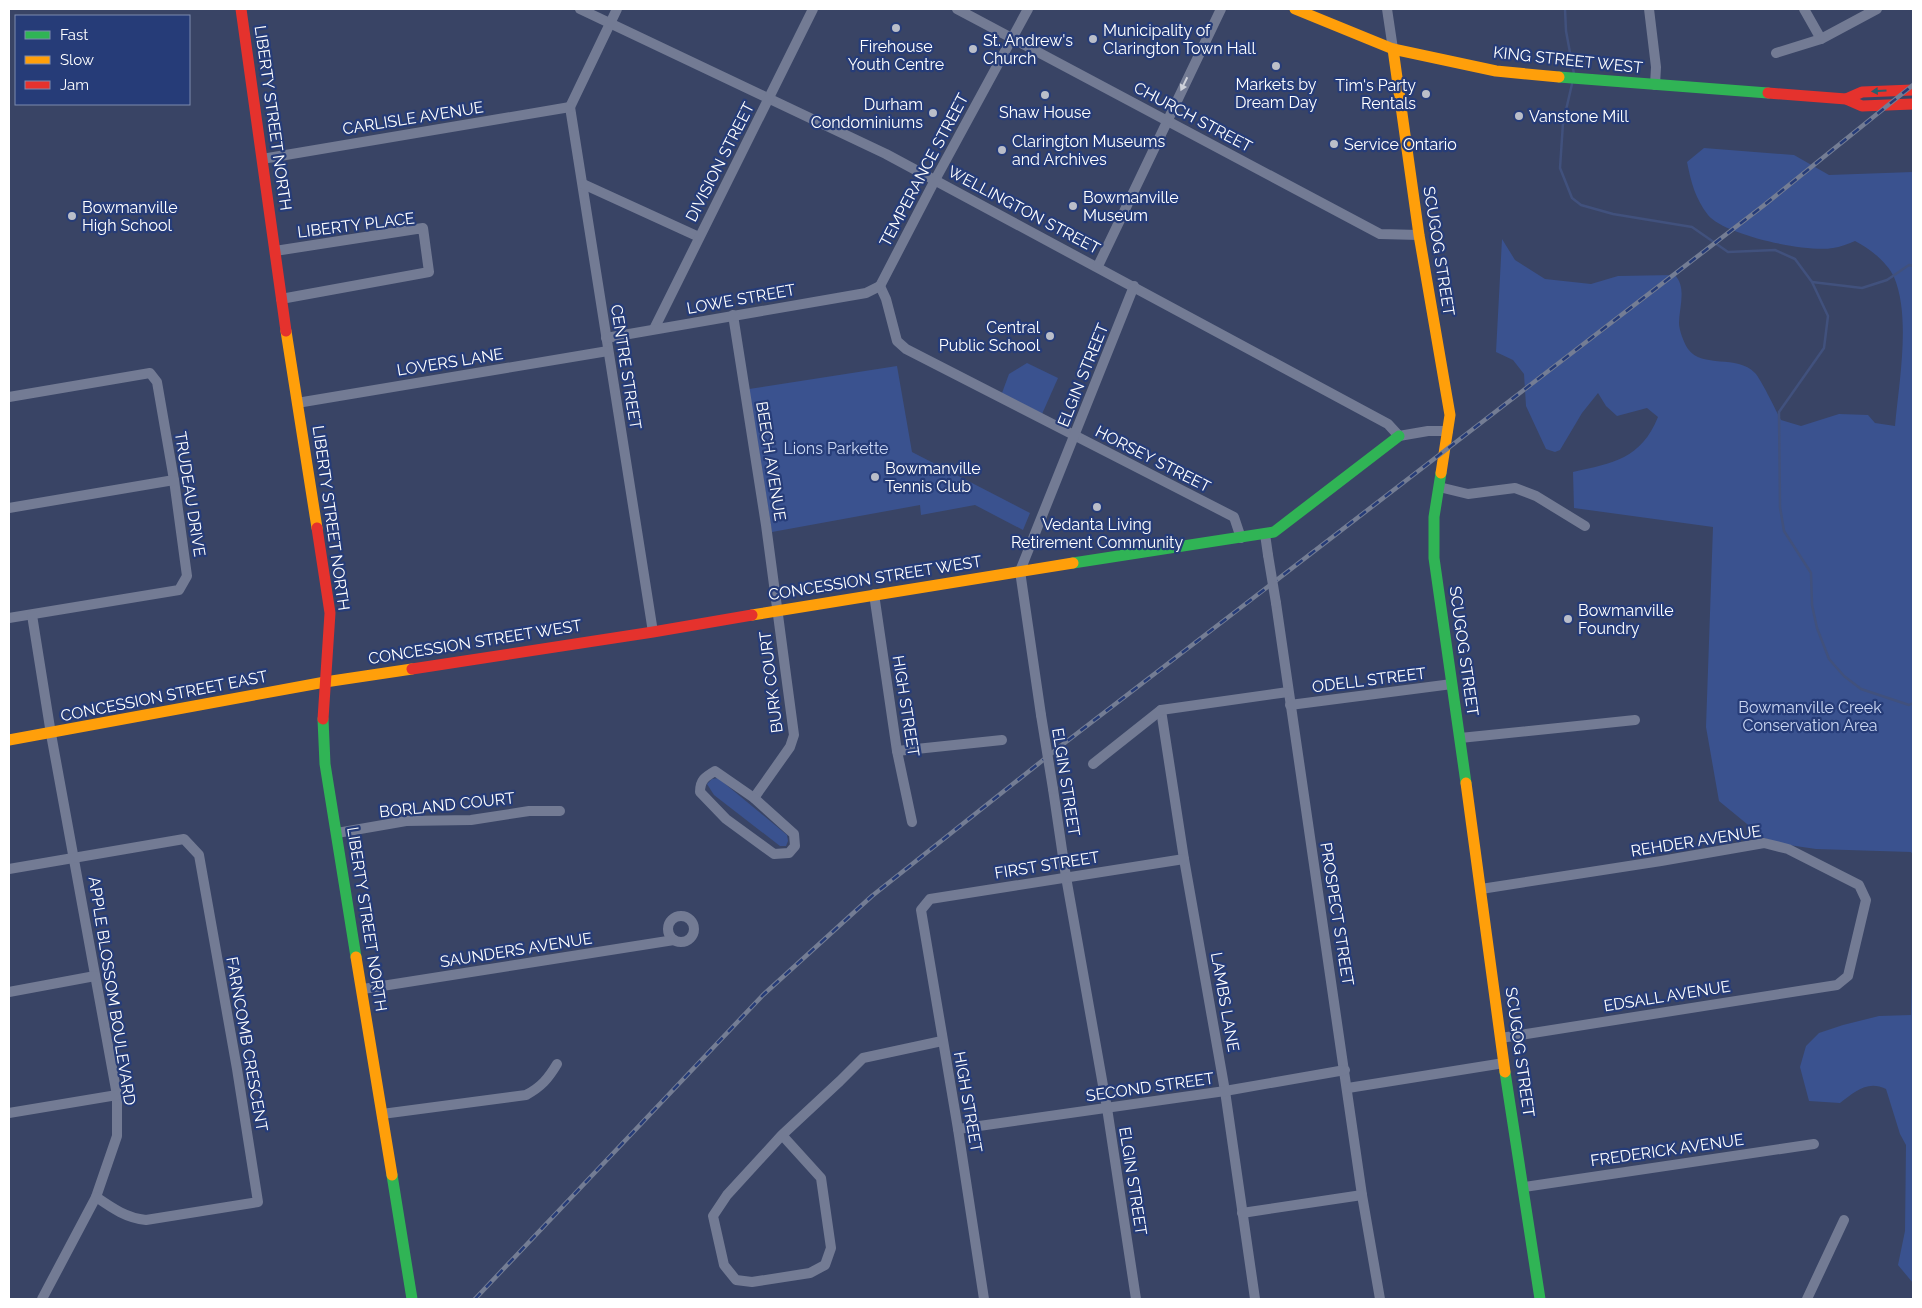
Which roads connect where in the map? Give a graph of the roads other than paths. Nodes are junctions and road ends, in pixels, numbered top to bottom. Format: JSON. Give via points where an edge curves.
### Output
{"nodes":[{"id":1,"x":242,"y":9,"type":"edge"},
{"id":2,"x":580,"y":9,"type":"edge"},
{"id":3,"x":617,"y":9,"type":"edge"},
{"id":4,"x":813,"y":9,"type":"edge"},
{"id":5,"x":957,"y":9,"type":"edge"},
{"id":6,"x":1028,"y":9,"type":"edge"},
{"id":7,"x":1221,"y":9,"type":"edge"},
{"id":8,"x":1295,"y":9,"type":"edge"},
{"id":9,"x":1387,"y":9,"type":"edge"},
{"id":10,"x":1649,"y":9,"type":"edge"},
{"id":11,"x":1804,"y":9,"type":"edge"},
{"id":12,"x":1877,"y":9,"type":"edge"},
{"id":13,"x":610,"y":23,"type":"junction"},
{"id":14,"x":1012,"y":37,"type":"junction"},
{"id":15,"x":1821,"y":38,"type":"junction"},
{"id":16,"x":1393,"y":49,"type":"junction"},
{"id":17,"x":1776,"y":54,"type":"dead end"},
{"id":18,"x":1655,"y":86,"type":"junction"},
{"id":19,"x":1913,"y":90,"type":"edge"},
{"id":20,"x":769,"y":97,"type":"junction"},
{"id":21,"x":1846,"y":99,"type":"junction"},
{"id":22,"x":1913,"y":104,"type":"edge"},
{"id":23,"x":570,"y":107,"type":"junction"},
{"id":24,"x":1168,"y":121,"type":"junction"},
{"id":25,"x":262,"y":159,"type":"junction"},
{"id":26,"x":935,"y":180,"type":"junction"},
{"id":27,"x":583,"y":184,"type":"junction"},
{"id":28,"x":1419,"y":235,"type":"junction"},
{"id":29,"x":699,"y":237,"type":"junction"},
{"id":30,"x":275,"y":251,"type":"junction"},
{"id":31,"x":1098,"y":266,"type":"junction"},
{"id":32,"x":880,"y":286,"type":"junction"},
{"id":33,"x":1134,"y":286,"type":"junction"},
{"id":34,"x":281,"y":299,"type":"junction"},
{"id":35,"x":733,"y":315,"type":"junction"},
{"id":36,"x":654,"y":329,"type":"junction"},
{"id":37,"x":606,"y":338,"type":"junction"},
{"id":38,"x":608,"y":351,"type":"junction"},
{"id":39,"x":9,"y":397,"type":"edge"},
{"id":40,"x":297,"y":403,"type":"junction"},
{"id":41,"x":1448,"y":430,"type":"junction"},
{"id":42,"x":1075,"y":436,"type":"junction"},
{"id":43,"x":1399,"y":436,"type":"junction"},
{"id":44,"x":174,"y":480,"type":"junction"},
{"id":45,"x":1439,"y":487,"type":"junction"},
{"id":46,"x":9,"y":508,"type":"edge"},
{"id":47,"x":1585,"y":526,"type":"dead end"},
{"id":48,"x":1265,"y":534,"type":"junction"},
{"id":49,"x":1241,"y":538,"type":"junction"},
{"id":50,"x":1020,"y":571,"type":"junction"},
{"id":51,"x":874,"y":594,"type":"junction"},
{"id":52,"x":778,"y":611,"type":"junction"},
{"id":53,"x":32,"y":615,"type":"junction"},
{"id":54,"x":9,"y":618,"type":"edge"},
{"id":55,"x":653,"y":632,"type":"junction"},
{"id":56,"x":325,"y":682,"type":"junction"},
{"id":57,"x":1452,"y":684,"type":"junction"},
{"id":58,"x":1288,"y":692,"type":"junction"},
{"id":59,"x":1290,"y":705,"type":"junction"},
{"id":60,"x":1161,"y":710,"type":"junction"},
{"id":61,"x":1636,"y":720,"type":"dead end"},
{"id":62,"x":51,"y":734,"type":"junction"},
{"id":63,"x":1460,"y":738,"type":"junction"},
{"id":64,"x":9,"y":740,"type":"edge"},
{"id":65,"x":1002,"y":740,"type":"dead end"},
{"id":66,"x":896,"y":751,"type":"junction"},
{"id":67,"x":1093,"y":764,"type":"dead end"},
{"id":68,"x":754,"y":798,"type":"junction"},
{"id":69,"x":560,"y":811,"type":"dead end"},
{"id":70,"x":912,"y":822,"type":"dead end"},
{"id":71,"x":337,"y":833,"type":"junction"},
{"id":72,"x":75,"y":857,"type":"junction"},
{"id":73,"x":1184,"y":859,"type":"junction"},
{"id":74,"x":9,"y":869,"type":"edge"},
{"id":75,"x":1066,"y":877,"type":"junction"},
{"id":76,"x":1481,"y":889,"type":"junction"},
{"id":77,"x":920,"y":910,"type":"joint"},
{"id":78,"x":674,"y":940,"type":"dead end"},
{"id":79,"x":95,"y":976,"type":"junction"},
{"id":80,"x":1838,"y":985,"type":"joint"},
{"id":81,"x":362,"y":990,"type":"junction"},
{"id":82,"x":9,"y":992,"type":"edge"},
{"id":83,"x":1500,"y":1038,"type":"junction"},
{"id":84,"x":942,"y":1041,"type":"junction"},
{"id":85,"x":1504,"y":1063,"type":"junction"},
{"id":86,"x":557,"y":1064,"type":"dead end"},
{"id":87,"x":1345,"y":1070,"type":"junction"},
{"id":88,"x":1348,"y":1088,"type":"junction"},
{"id":89,"x":1225,"y":1091,"type":"junction"},
{"id":90,"x":117,"y":1095,"type":"junction"},
{"id":91,"x":1107,"y":1108,"type":"junction"},
{"id":92,"x":9,"y":1113,"type":"edge"},
{"id":93,"x":382,"y":1114,"type":"junction"},
{"id":94,"x":958,"y":1130,"type":"junction"},
{"id":95,"x":782,"y":1135,"type":"junction"},
{"id":96,"x":1814,"y":1144,"type":"dead end"},
{"id":97,"x":1524,"y":1187,"type":"junction"},
{"id":98,"x":1362,"y":1195,"type":"junction"},
{"id":99,"x":96,"y":1197,"type":"junction"},
{"id":100,"x":1242,"y":1213,"type":"junction"},
{"id":101,"x":1844,"y":1220,"type":"dead end"},
{"id":102,"x":42,"y":1299,"type":"edge"},
{"id":103,"x":412,"y":1299,"type":"edge"},
{"id":104,"x":984,"y":1299,"type":"edge"},
{"id":105,"x":1136,"y":1299,"type":"edge"},
{"id":106,"x":1255,"y":1299,"type":"edge"},
{"id":107,"x":1380,"y":1299,"type":"edge"},
{"id":108,"x":1540,"y":1299,"type":"edge"},
{"id":109,"x":1808,"y":1299,"type":"edge"}],
"edges":[{"from":1,"to":25,"type":"street","name":"LIBERTY STREET NORTH"},
{"from":2,"to":13,"type":"street","name":"WELLINGTON STREET"},
{"from":3,"to":13,"type":"street"},
{"from":4,"to":20,"type":"street","name":"DIVISION STREET"},
{"from":5,"to":14,"type":"street","name":"CHURCH STREET"},
{"from":6,"to":14,"type":"street","name":"TEMPERANCE STREET"},
{"from":7,"to":24,"type":"street","one_way":true},
{"from":8,"to":16,"type":"street","name":"KING STREET WEST"},
{"from":9,"to":16,"type":"street","name":"SCUGOG STREET"},
{"from":10,"to":18,"type":"street"},
{"from":11,"to":15,"type":"street"},
{"from":12,"to":15,"type":"street"},
{"from":13,"to":20,"type":"street","name":"WELLINGTON STREET"},
{"from":13,"to":23,"type":"street"},
{"from":14,"to":24,"type":"street","name":"CHURCH STREET"},
{"from":14,"to":26,"type":"street","name":"TEMPERANCE STREET"},
{"from":15,"to":17,"type":"street"},
{"from":16,"to":18,"type":"street","name":"KING STREET WEST","via":[[1496,70]]},
{"from":16,"to":28,"type":"street","name":"SCUGOG STREET"},
{"from":18,"to":21,"type":"street","name":"KING STREET WEST"},
{"from":19,"to":21,"type":"street","name":"KING STREET WEST","one_way":true,"via":[[1862,92]]},
{"from":20,"to":26,"type":"street","name":"WELLINGTON STREET"},
{"from":20,"to":29,"type":"street","name":"DIVISION STREET"},
{"from":21,"to":22,"type":"street","name":"KING STREET WEST","via":[[1862,106]]},
{"from":23,"to":25,"type":"street","name":"CARLISLE AVENUE"},
{"from":23,"to":27,"type":"street","name":"CENTRE STREET"},
{"from":24,"to":28,"type":"street","name":"CHURCH STREET","via":[[1380,234]]},
{"from":24,"to":31,"type":"street"},
{"from":25,"to":30,"type":"street","name":"LIBERTY STREET NORTH"},
{"from":26,"to":31,"type":"street","name":"WELLINGTON STREET"},
{"from":26,"to":32,"type":"street","name":"TEMPERANCE STREET"},
{"from":27,"to":29,"type":"street"},
{"from":27,"to":37,"type":"street","name":"CENTRE STREET"},
{"from":28,"to":41,"type":"street","name":"SCUGOG STREET","via":[[1450,415]]},
{"from":29,"to":36,"type":"street","name":"DIVISION STREET"},
{"from":30,"to":34,"type":"street","name":"LIBERTY STREET NORTH"},
{"from":30,"to":34,"type":"street","name":"LIBERTY PLACE","via":[[423,228],[427,249],[429,272]]},
{"from":31,"to":33,"type":"street","name":"WELLINGTON STREET"},
{"from":32,"to":35,"type":"street","name":"LOWE STREET","via":[[866,293]]},
{"from":32,"to":42,"type":"street","name":"HORSEY STREET","via":[[897,341],[906,349]]},
{"from":33,"to":42,"type":"street","name":"ELGIN STREET"},
{"from":33,"to":43,"type":"street","name":"WELLINGTON STREET","via":[[1388,424]]},
{"from":34,"to":40,"type":"street","name":"LIBERTY STREET NORTH"},
{"from":35,"to":36,"type":"street","name":"LOWE STREET"},
{"from":35,"to":52,"type":"street","name":"BEECH AVENUE"},
{"from":36,"to":37,"type":"street","name":"LOWE STREET"},
{"from":37,"to":38,"type":"street","name":"CENTRE STREET"},
{"from":38,"to":40,"type":"street","name":"LOVERS LANE"},
{"from":38,"to":55,"type":"street","name":"CENTRE STREET"},
{"from":39,"to":44,"type":"street","name":"TRUDEAU DRIVE","via":[[150,373],[157,382]]},
{"from":40,"to":56,"type":"street","name":"LIBERTY STREET NORTH","via":[[330,613]]},
{"from":41,"to":43,"type":"street"},
{"from":41,"to":45,"type":"street","name":"SCUGOG STREET"},
{"from":42,"to":49,"type":"street","name":"HORSEY STREET","via":[[1234,517]]},
{"from":42,"to":50,"type":"street","name":"ELGIN STREET"},
{"from":43,"to":48,"type":"street","name":"CONCESSION STREET WEST","via":[[1274,532]]},
{"from":44,"to":46,"type":"street"},
{"from":44,"to":53,"type":"street","name":"TRUDEAU DRIVE","via":[[187,576],[179,590]]},
{"from":45,"to":47,"type":"street","via":[[1468,494],[1515,488],[1536,496]]},
{"from":45,"to":57,"type":"street","name":"SCUGOG STREET","via":[[1434,517],[1434,558]]},
{"from":48,"to":49,"type":"street","name":"CONCESSION STREET WEST"},
{"from":48,"to":58,"type":"street","name":"PROSPECT STREET","bridge":true},
{"from":49,"to":50,"type":"street","name":"CONCESSION STREET WEST"},
{"from":50,"to":51,"type":"street","name":"CONCESSION STREET WEST"},
{"from":50,"to":75,"type":"street","name":"ELGIN STREET","bridge":true},
{"from":51,"to":52,"type":"street","name":"CONCESSION STREET WEST"},
{"from":51,"to":66,"type":"street","name":"HIGH STREET"},
{"from":52,"to":55,"type":"street","name":"CONCESSION STREET WEST"},
{"from":52,"to":68,"type":"street","name":"BURK COURT","via":[[794,736],[790,747]]},
{"from":53,"to":54,"type":"street","name":"TRUDEAU DRIVE"},
{"from":53,"to":62,"type":"street","name":"APPLE BLOSSOM BOULEVARD"},
{"from":55,"to":56,"type":"street","name":"CONCESSION STREET WEST"},
{"from":56,"to":62,"type":"street","name":"CONCESSION STREET EAST"},
{"from":56,"to":71,"type":"street","name":"LIBERTY STREET NORTH","via":[[322,726],[325,764]]},
{"from":57,"to":59,"type":"street","name":"ODELL STREET"},
{"from":57,"to":63,"type":"street","name":"SCUGOG STREET"},
{"from":58,"to":59,"type":"street","name":"PROSPECT STREET"},
{"from":58,"to":60,"type":"street","name":"ODELL STREET"},
{"from":59,"to":87,"type":"street","name":"PROSPECT STREET"},
{"from":60,"to":67,"type":"street"},
{"from":60,"to":73,"type":"street","name":"LAMBS LANE"},
{"from":61,"to":63,"type":"street"},
{"from":62,"to":64,"type":"street","name":"CONCESSION STREET EAST"},
{"from":62,"to":72,"type":"street","name":"APPLE BLOSSOM BOULEVARD"},
{"from":63,"to":76,"type":"street","name":"SCUGOG STREET"},
{"from":65,"to":66,"type":"street"},
{"from":66,"to":70,"type":"street","name":"HIGH STREET"},
{"from":68,"to":68,"type":"street","via":[[716,771],[700,784],[700,792],[726,819],[774,854],[789,853],[795,846],[794,834]]},
{"from":69,"to":71,"type":"street","name":"BORLAND COURT","via":[[529,811],[471,820],[406,821]]},
{"from":71,"to":81,"type":"street","name":"LIBERTY STREET NORTH"},
{"from":72,"to":74,"type":"street"},
{"from":72,"to":79,"type":"street","name":"APPLE BLOSSOM BOULEVARD"},
{"from":72,"to":99,"type":"street","name":"FARNCOMB CRESCENT","via":[[184,839],[199,855],[258,1202],[146,1220],[126,1215]]},
{"from":73,"to":75,"type":"street","name":"FIRST STREET"},
{"from":73,"to":89,"type":"street","name":"LAMBS LANE"},
{"from":75,"to":77,"type":"street","name":"FIRST STREET","via":[[930,898]]},
{"from":75,"to":91,"type":"street","name":"ELGIN STREET"},
{"from":76,"to":80,"type":"street","name":"REHDER AVENUE","via":[[1764,843],[1788,849],[1859,885],[1866,900],[1848,976]]},
{"from":76,"to":83,"type":"street","name":"SCUGOG STREET"},
{"from":77,"to":84,"type":"street","name":"HIGH STREET"},
{"from":78,"to":81,"type":"street","name":"SAUNDERS AVENUE"},
{"from":79,"to":82,"type":"street"},
{"from":79,"to":90,"type":"street","name":"APPLE BLOSSOM BOULEVARD"},
{"from":80,"to":83,"type":"street","name":"EDSALL AVENUE"},
{"from":81,"to":93,"type":"street","name":"LIBERTY STREET NORTH"},
{"from":83,"to":85,"type":"street","name":"SCUGOG STREET"},
{"from":84,"to":94,"type":"street","name":"HIGH STREET"},
{"from":84,"to":95,"type":"street","via":[[863,1058]]},
{"from":85,"to":88,"type":"street"},
{"from":85,"to":97,"type":"street","name":"SCUGOG STREET"},
{"from":86,"to":93,"type":"street","via":[[548,1079],[526,1095]]},
{"from":87,"to":88,"type":"street","name":"PROSPECT STREET"},
{"from":87,"to":89,"type":"street","name":"SECOND STREET"},
{"from":88,"to":98,"type":"street","name":"PROSPECT STREET"},
{"from":89,"to":91,"type":"street","name":"SECOND STREET"},
{"from":89,"to":100,"type":"street","name":"LAMBS LANE"},
{"from":90,"to":92,"type":"street"},
{"from":90,"to":99,"type":"street","name":"APPLE BLOSSOM BOULEVARD","via":[[117,1136]]},
{"from":91,"to":94,"type":"street","name":"SECOND STREET"},
{"from":91,"to":105,"type":"street","name":"ELGIN STREET"},
{"from":93,"to":103,"type":"street","name":"LIBERTY STREET NORTH"},
{"from":94,"to":104,"type":"street","name":"HIGH STREET"},
{"from":95,"to":95,"type":"street","via":[[726,1195],[713,1216],[724,1265],[736,1280],[752,1282],[810,1273],[825,1265],[831,1248],[821,1178]]},
{"from":96,"to":97,"type":"street","name":"FREDERICK AVENUE"},
{"from":97,"to":108,"type":"street","name":"SCUGOG STREET"},
{"from":98,"to":100,"type":"street"},
{"from":98,"to":107,"type":"street","name":"PROSPECT STREET"},
{"from":99,"to":102,"type":"street","name":"APPLE BLOSSOM BOULEVARD"},
{"from":100,"to":106,"type":"street","name":"LAMBS LANE"},
{"from":101,"to":109,"type":"street"}]}
